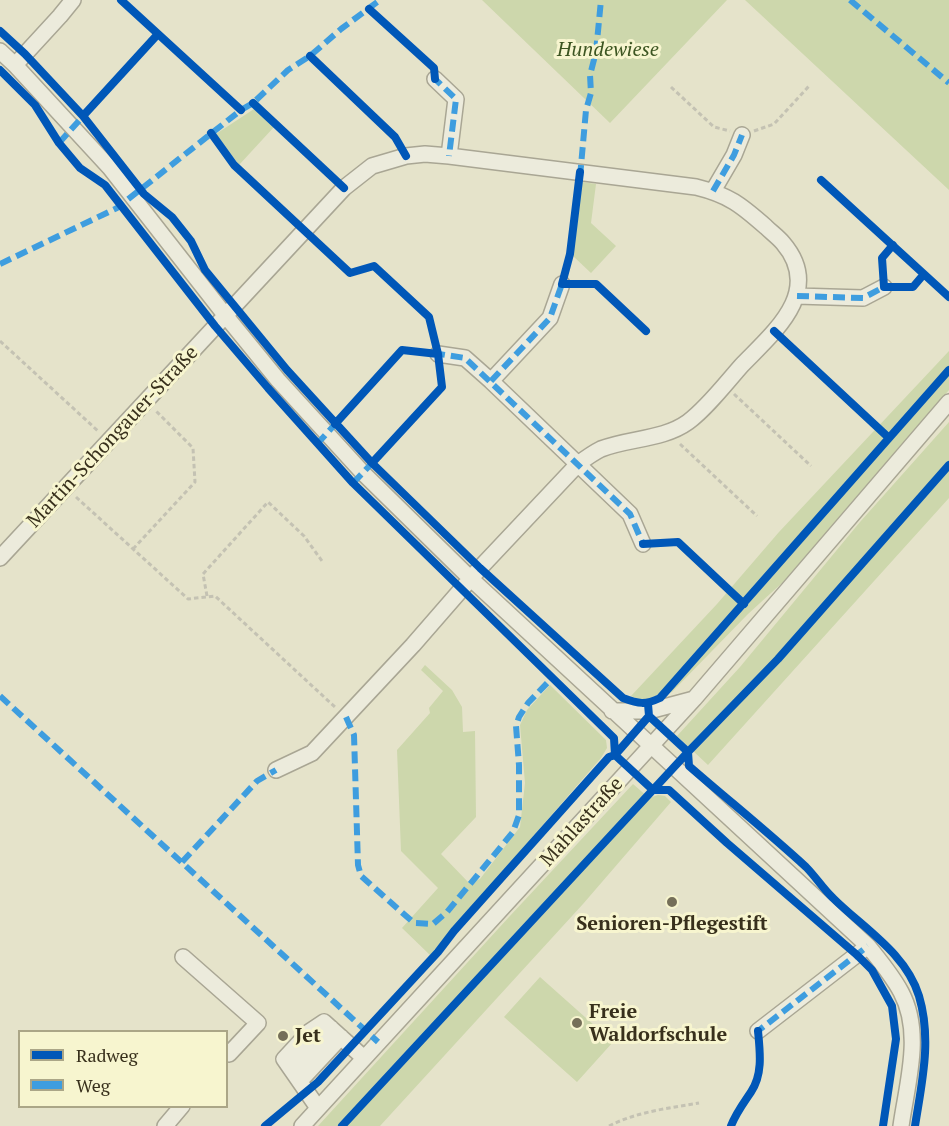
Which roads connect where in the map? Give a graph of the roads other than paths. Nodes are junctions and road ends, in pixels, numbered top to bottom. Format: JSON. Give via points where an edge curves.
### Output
{"nodes":[{"id":1,"x":73,"y":0,"type":"edge"},
{"id":2,"x":0,"y":51,"type":"edge"},
{"id":3,"x":15,"y":65,"type":"junction"},
{"id":4,"x":435,"y":79,"type":"dead end"},
{"id":5,"x":742,"y":135,"type":"road end"},
{"id":6,"x":449,"y":156,"type":"junction"},
{"id":7,"x":713,"y":191,"type":"junction"},
{"id":8,"x":562,"y":284,"type":"dead end"},
{"id":9,"x":884,"y":287,"type":"dead end"},
{"id":10,"x":797,"y":296,"type":"junction"},
{"id":11,"x":225,"y":315,"type":"junction"},
{"id":12,"x":438,"y":354,"type":"dead end"},
{"id":13,"x":491,"y":381,"type":"junction"},
{"id":14,"x":949,"y":402,"type":"edge"},
{"id":15,"x":578,"y":464,"type":"junction"},
{"id":16,"x":643,"y":544,"type":"dead end"},
{"id":17,"x":0,"y":558,"type":"edge"},
{"id":18,"x":470,"y":579,"type":"junction"},
{"id":19,"x":694,"y":699,"type":"junction"},
{"id":20,"x":612,"y":711,"type":"junction"},
{"id":21,"x":650,"y":746,"type":"junction"},
{"id":22,"x":276,"y":770,"type":"dead end"},
{"id":23,"x":868,"y":946,"type":"junction"},
{"id":24,"x":183,"y":957,"type":"dead end"},
{"id":25,"x":758,"y":1030,"type":"dead end"},
{"id":26,"x":336,"y":1033,"type":"junction"},
{"id":27,"x":228,"y":1053,"type":"edge"},
{"id":28,"x":364,"y":1058,"type":"junction"},
{"id":29,"x":296,"y":1076,"type":"junction"},
{"id":30,"x":181,"y":1108,"type":"edge"},
{"id":31,"x":318,"y":1108,"type":"junction"},
{"id":32,"x":165,"y":1126,"type":"edge"},
{"id":33,"x":302,"y":1126,"type":"edge"},
{"id":34,"x":901,"y":1126,"type":"edge"}],
"edges":[{"from":1,"to":3,"type":"street"},
{"from":2,"to":3,"type":"street"},
{"from":3,"to":11,"type":"street","via":[[110,168]]},
{"from":4,"to":6,"type":"street","via":[[456,99]]},
{"from":5,"to":7,"type":"street"},
{"from":6,"to":7,"type":"street","name":"Martin-Schongauer-Straße"},
{"from":6,"to":11,"type":"street","name":"Martin-Schongauer-Straße","via":[[406,156],[372,166],[344,188]]},
{"from":7,"to":10,"type":"street","name":"Martin-Schongauer-Straße","via":[[743,207],[783,243],[798,270]]},
{"from":8,"to":13,"type":"street","via":[[550,318]]},
{"from":9,"to":10,"type":"street","via":[[863,298]]},
{"from":10,"to":15,"type":"street","via":[[784,320],[688,422],[667,433],[603,448]]},
{"from":11,"to":17,"type":"street","name":"Martin-Schongauer-Straße"},
{"from":11,"to":18,"type":"street","via":[[326,434]]},
{"from":12,"to":13,"type":"street","via":[[465,358]]},
{"from":13,"to":15,"type":"street"},
{"from":14,"to":19,"type":"street","name":"Mahlastraße"},
{"from":15,"to":16,"type":"street","via":[[630,514]]},
{"from":15,"to":18,"type":"street"},
{"from":18,"to":20,"type":"street"},
{"from":18,"to":22,"type":"street","via":[[312,753]]},
{"from":19,"to":20,"type":"street","via":[[649,711]]},
{"from":19,"to":21,"type":"street","name":"Mahlastraße"},
{"from":20,"to":21,"type":"street"},
{"from":21,"to":23,"type":"street"},
{"from":21,"to":28,"type":"street","name":"Mahlastraße"},
{"from":23,"to":25,"type":"street"},
{"from":23,"to":34,"type":"street","via":[[889,972],[910,1017],[913,1042]]},
{"from":24,"to":27,"type":"street","via":[[258,1023]]},
{"from":26,"to":28,"type":"street"},
{"from":26,"to":29,"type":"street"},
{"from":26,"to":29,"type":"street","via":[[324,1022],[309,1032],[284,1059]]},
{"from":28,"to":31,"type":"street","name":"Mahlastraße"},
{"from":29,"to":31,"type":"street"},
{"from":30,"to":32,"type":"street"},
{"from":31,"to":33,"type":"street","name":"Mahlastraße"}]}
